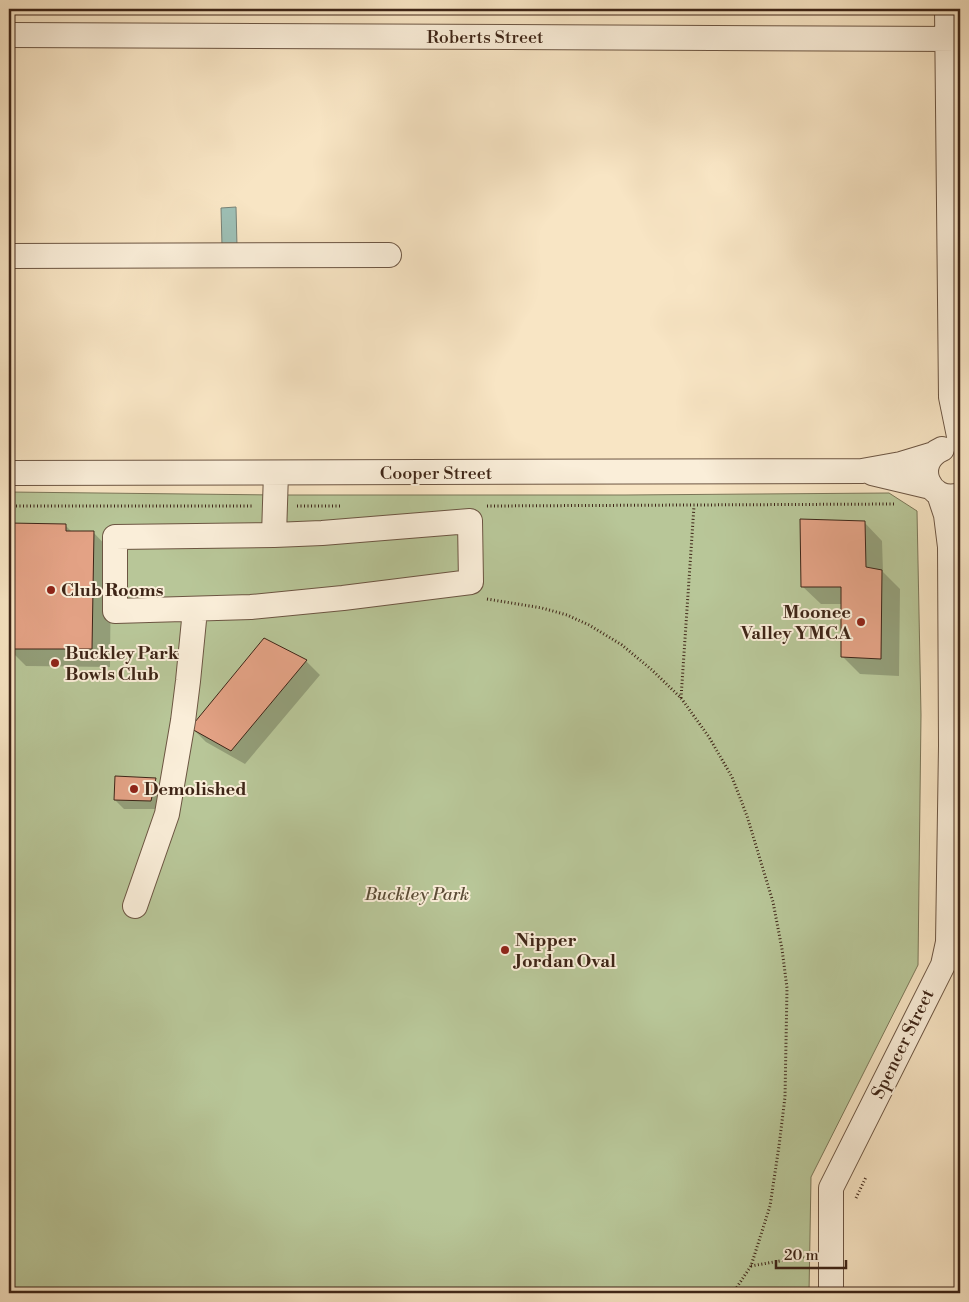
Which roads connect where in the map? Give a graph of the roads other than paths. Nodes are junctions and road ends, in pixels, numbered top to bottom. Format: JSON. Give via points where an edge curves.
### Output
{"nodes":[{"id":1,"x":946,"y":9,"type":"edge"},
{"id":2,"x":9,"y":35,"type":"edge"},
{"id":3,"x":954,"y":39,"type":"edge"},
{"id":4,"x":389,"y":255,"type":"dead end"},
{"id":5,"x":9,"y":256,"type":"edge"},
{"id":6,"x":949,"y":448,"type":"edge"},
{"id":7,"x":862,"y":472,"type":"junction"},
{"id":8,"x":276,"y":473,"type":"junction"},
{"id":9,"x":9,"y":474,"type":"edge"},
{"id":10,"x":948,"y":494,"type":"edge"},
{"id":11,"x":274,"y":535,"type":"junction"},
{"id":12,"x":195,"y":610,"type":"junction"},
{"id":13,"x":135,"y":906,"type":"dead end"},
{"id":14,"x":955,"y":913,"type":"edge"},
{"id":15,"x":831,"y":1293,"type":"edge"}],
"edges":[{"from":1,"to":3,"type":"street"},
{"from":2,"to":3,"type":"street","name":"Roberts Street"},
{"from":3,"to":6,"type":"street"},
{"from":4,"to":5,"type":"street"},
{"from":6,"to":7,"type":"street","name":"Cooper Street","via":[[901,464]]},
{"from":6,"to":10,"type":"street","name":"Spencer Street","via":[[929,460],[926,474],[928,480]]},
{"from":7,"to":8,"type":"street","name":"Cooper Street"},
{"from":7,"to":10,"type":"street","name":"Cooper Street"},
{"from":8,"to":9,"type":"street","name":"Cooper Street"},
{"from":8,"to":11,"type":"street"},
{"from":10,"to":14,"type":"street","name":"Spencer Street"},
{"from":11,"to":12,"type":"street","via":[[115,537],[115,611]]},
{"from":11,"to":12,"type":"street","via":[[470,521],[471,582],[334,599]]},
{"from":12,"to":13,"type":"street","via":[[184,711],[166,814]]},
{"from":14,"to":15,"type":"street","name":"Spencer Street","via":[[942,965],[832,1188]]}]}
